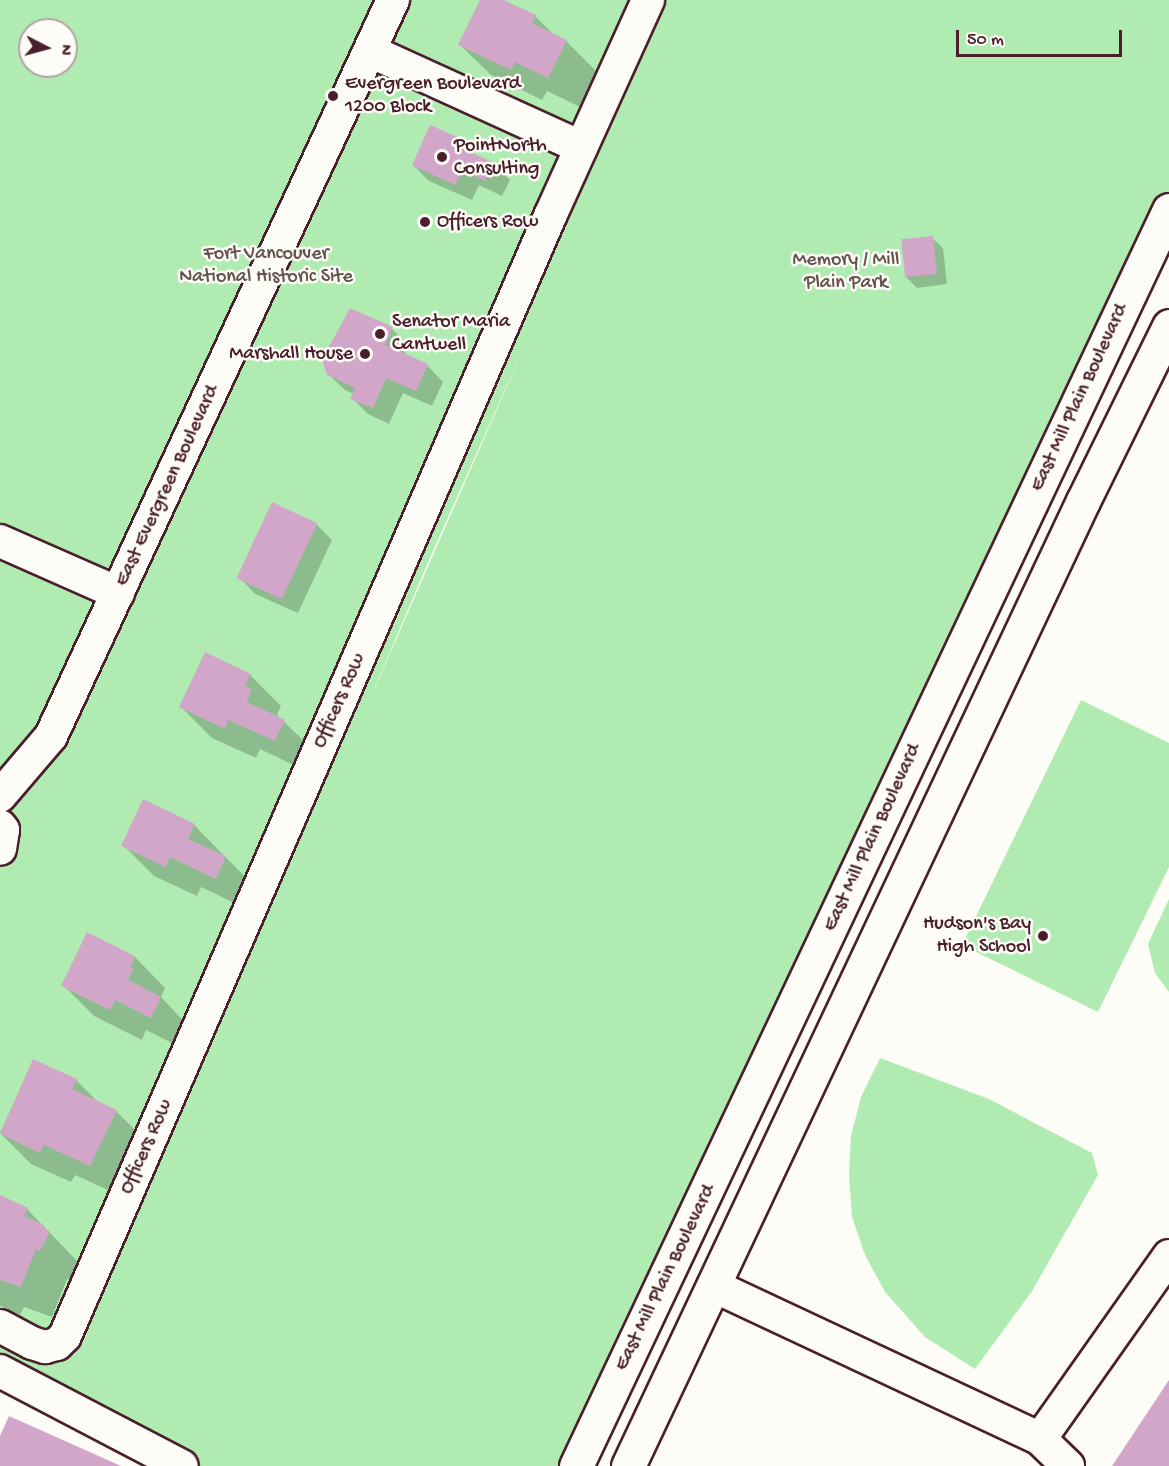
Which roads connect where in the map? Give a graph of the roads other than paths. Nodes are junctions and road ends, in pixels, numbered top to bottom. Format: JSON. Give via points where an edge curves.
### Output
{"nodes":[{"id":1,"x":393,"y":0,"type":"edge"},
{"id":2,"x":648,"y":0,"type":"edge"},
{"id":3,"x":370,"y":51,"type":"junction"},
{"id":4,"x":581,"y":147,"type":"junction"},
{"id":5,"x":1169,"y":210,"type":"edge"},
{"id":6,"x":1169,"y":326,"type":"edge"},
{"id":7,"x":0,"y":541,"type":"edge"},
{"id":8,"x":118,"y":592,"type":"junction"},
{"id":9,"x":0,"y":796,"type":"edge"},
{"id":10,"x":0,"y":826,"type":"edge"},
{"id":11,"x":0,"y":849,"type":"edge"},
{"id":12,"x":1169,"y":1256,"type":"edge"},
{"id":13,"x":714,"y":1286,"type":"junction"},
{"id":14,"x":0,"y":1326,"type":"edge"},
{"id":15,"x":0,"y":1371,"type":"edge"},
{"id":16,"x":1040,"y":1439,"type":"junction"},
{"id":17,"x":172,"y":1464,"type":"edge"},
{"id":18,"x":576,"y":1466,"type":"edge"},
{"id":19,"x":628,"y":1466,"type":"edge"},
{"id":20,"x":1068,"y":1466,"type":"edge"}],
"edges":[{"from":1,"to":3,"type":"street","name":"East Evergreen Boulevard"},
{"from":2,"to":4,"type":"street","name":"Officers Row"},
{"from":3,"to":4,"type":"street"},
{"from":3,"to":8,"type":"street","name":"East Evergreen Boulevard"},
{"from":4,"to":14,"type":"street","name":"Officers Row","via":[[65,1336],[57,1344],[45,1347]]},
{"from":5,"to":18,"type":"main road","name":"East Mill Plain Boulevard"},
{"from":6,"to":13,"type":"main road"},
{"from":7,"to":8,"type":"street"},
{"from":8,"to":9,"type":"street","name":"East Evergreen Boulevard","via":[[51,736]]},
{"from":10,"to":11,"type":"street"},
{"from":12,"to":16,"type":"street"},
{"from":13,"to":16,"type":"street"},
{"from":13,"to":19,"type":"main road"},
{"from":15,"to":17,"type":"street"},
{"from":16,"to":20,"type":"street"}]}
